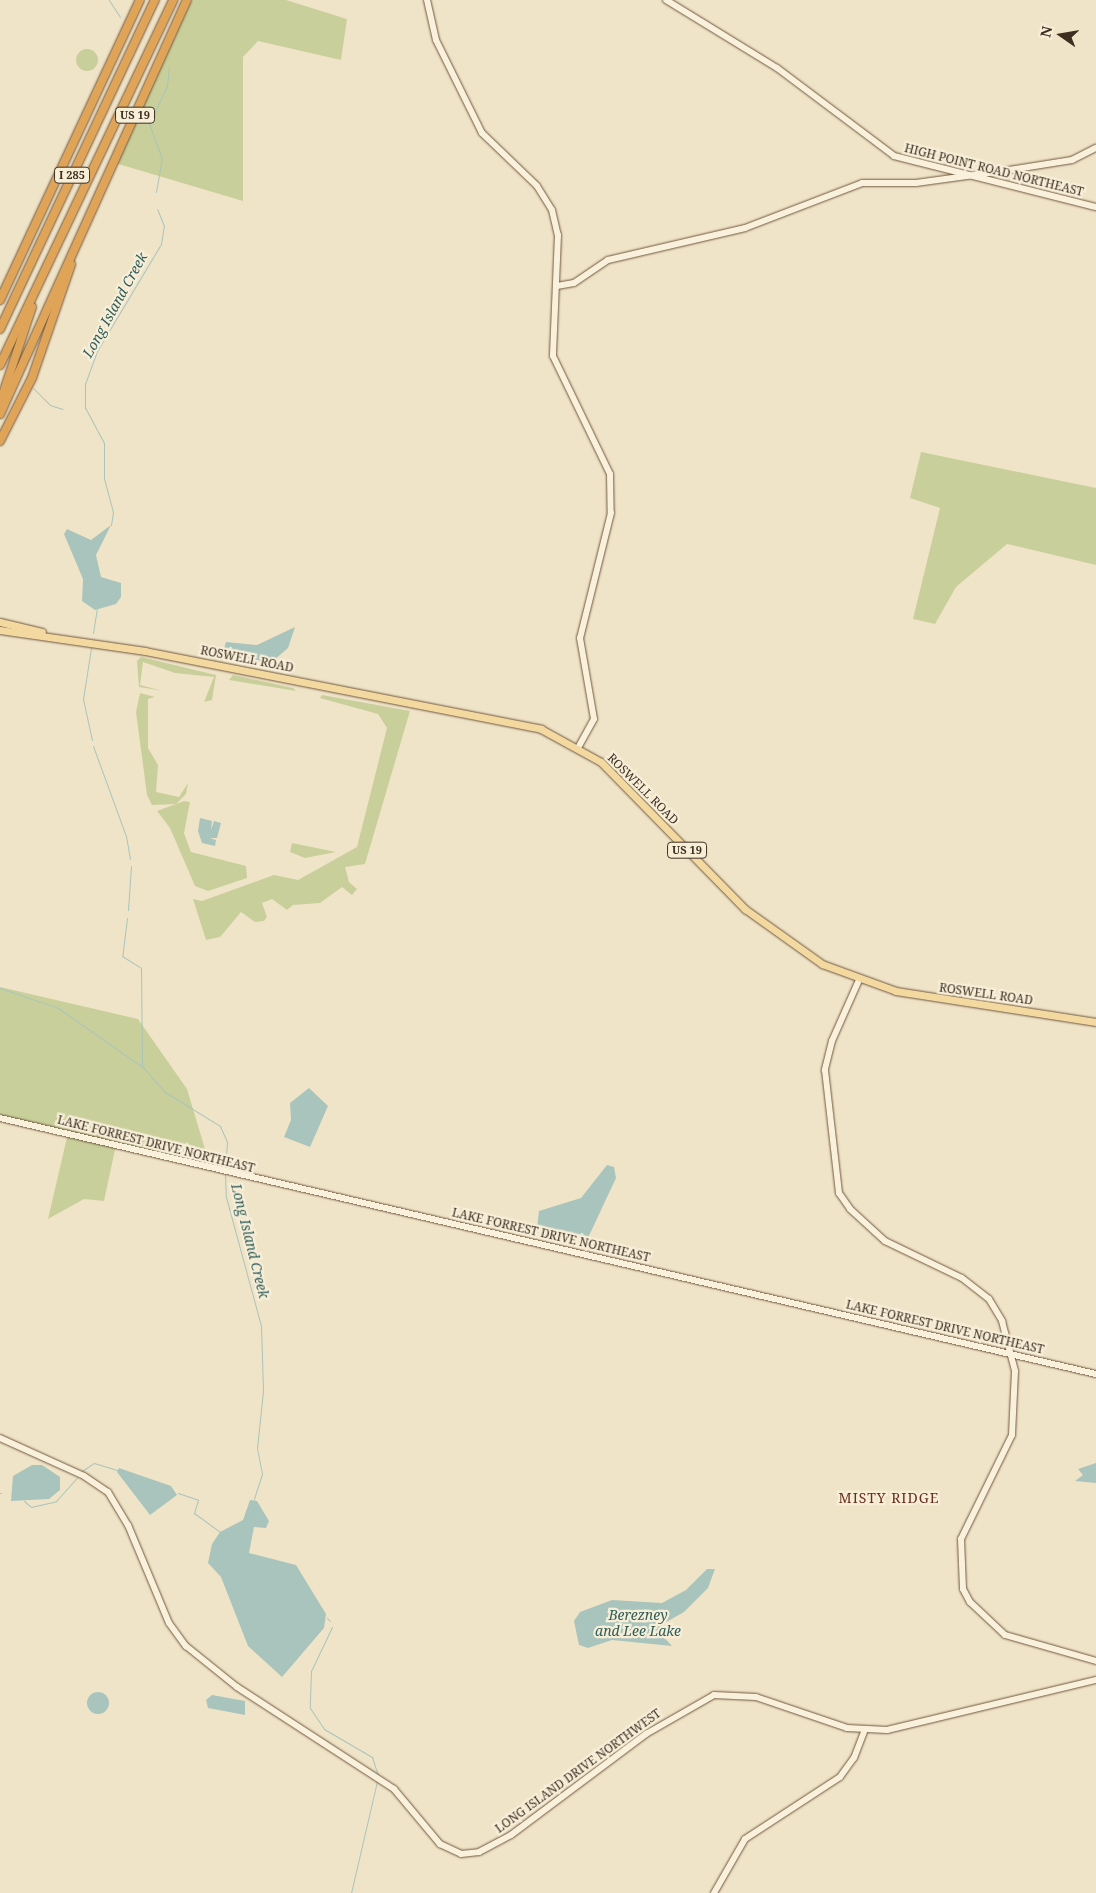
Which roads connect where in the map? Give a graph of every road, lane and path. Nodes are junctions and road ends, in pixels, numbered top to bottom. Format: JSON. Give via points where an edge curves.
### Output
{"nodes":[{"id":1,"x":140,"y":0,"type":"edge"},
{"id":2,"x":155,"y":0,"type":"edge"},
{"id":3,"x":173,"y":0,"type":"edge"},
{"id":4,"x":187,"y":0,"type":"edge"},
{"id":5,"x":427,"y":0,"type":"edge"},
{"id":6,"x":666,"y":0,"type":"edge"},
{"id":7,"x":1096,"y":148,"type":"edge"},
{"id":8,"x":968,"y":176,"type":"junction"},
{"id":9,"x":1096,"y":207,"type":"edge"},
{"id":10,"x":82,"y":229,"type":"junction"},
{"id":11,"x":42,"y":275,"type":"junction"},
{"id":12,"x":557,"y":286,"type":"junction"},
{"id":13,"x":0,"y":300,"type":"edge"},
{"id":14,"x":0,"y":329,"type":"edge"},
{"id":15,"x":0,"y":365,"type":"edge"},
{"id":16,"x":0,"y":402,"type":"edge"},
{"id":17,"x":0,"y":414,"type":"edge"},
{"id":18,"x":0,"y":441,"type":"edge"},
{"id":19,"x":0,"y":622,"type":"edge"},
{"id":20,"x":0,"y":630,"type":"edge"},
{"id":21,"x":45,"y":634,"type":"junction"},
{"id":22,"x":579,"y":746,"type":"junction"},
{"id":23,"x":859,"y":980,"type":"junction"},
{"id":24,"x":1096,"y":1022,"type":"edge"},
{"id":25,"x":0,"y":1118,"type":"edge"},
{"id":26,"x":1011,"y":1354,"type":"junction"},
{"id":27,"x":1096,"y":1374,"type":"edge"},
{"id":28,"x":0,"y":1438,"type":"edge"},
{"id":29,"x":1096,"y":1661,"type":"edge"},
{"id":30,"x":1096,"y":1680,"type":"edge"},
{"id":31,"x":865,"y":1730,"type":"junction"},
{"id":32,"x":714,"y":1893,"type":"edge"}],
"edges":[{"from":1,"to":13,"type":"highway"},
{"from":2,"to":14,"type":"highway","number":"I 285"},
{"from":3,"to":11,"type":"highway","number":"I 285"},
{"from":4,"to":10,"type":"highway","number":"US 19"},
{"from":5,"to":12,"type":"street","via":[[432,30],[478,126],[493,147],[538,186],[552,210],[558,235]]},
{"from":6,"to":8,"type":"street","name":"HIGH POINT ROAD NORTHEAST","via":[[778,68],[888,154]]},
{"from":7,"to":8,"type":"street","via":[[1072,160]]},
{"from":8,"to":9,"type":"street","name":"HIGH POINT ROAD NORTHEAST"},
{"from":8,"to":12,"type":"street","via":[[862,183],[745,228],[608,260],[574,283]]},
{"from":10,"to":17,"type":"highway"},
{"from":10,"to":18,"type":"highway","via":[[32,378]]},
{"from":11,"to":15,"type":"highway","number":"I 285"},
{"from":11,"to":16,"type":"highway"},
{"from":12,"to":22,"type":"street","via":[[552,329],[555,363],[605,461],[613,498],[581,632],[582,664],[594,720]]},
{"from":19,"to":21,"type":"main road","name":"ROSWELL ROAD","number":"US 19"},
{"from":20,"to":21,"type":"main road","name":"ROSWELL ROAD","number":"US 19"},
{"from":21,"to":22,"type":"main road","name":"ROSWELL ROAD","number":"US 19","via":[[512,722]]},
{"from":22,"to":23,"type":"main road","name":"ROSWELL ROAD","number":"US 19","via":[[609,768],[748,911],[801,952]]},
{"from":23,"to":24,"type":"main road","name":"ROSWELL ROAD","number":"US 19","via":[[927,997]]},
{"from":23,"to":26,"type":"street","via":[[825,1070],[839,1193],[850,1209],[885,1241],[981,1291],[1000,1314]]},
{"from":25,"to":26,"type":"street","name":"LAKE FORREST DRIVE NORTHEAST"},
{"from":26,"to":27,"type":"street","name":"LAKE FORREST DRIVE NORTHEAST"},
{"from":26,"to":29,"type":"street","via":[[1017,1397],[1012,1435],[964,1529],[961,1582],[970,1602],[1005,1635]]},
{"from":28,"to":31,"type":"street","name":"LONG ISLAND DRIVE NORTHWEST","via":[[84,1476],[108,1492],[128,1524],[169,1623],[186,1646],[236,1687],[377,1777],[415,1809],[446,1849],[471,1854],[511,1835],[646,1734],[704,1698],[732,1694],[756,1698],[830,1724]]},
{"from":30,"to":31,"type":"street","name":"LONG ISLAND DRIVE NORTHWEST","via":[[926,1724]]},
{"from":31,"to":32,"type":"street","via":[[854,1758],[840,1776],[745,1839]]}]}
